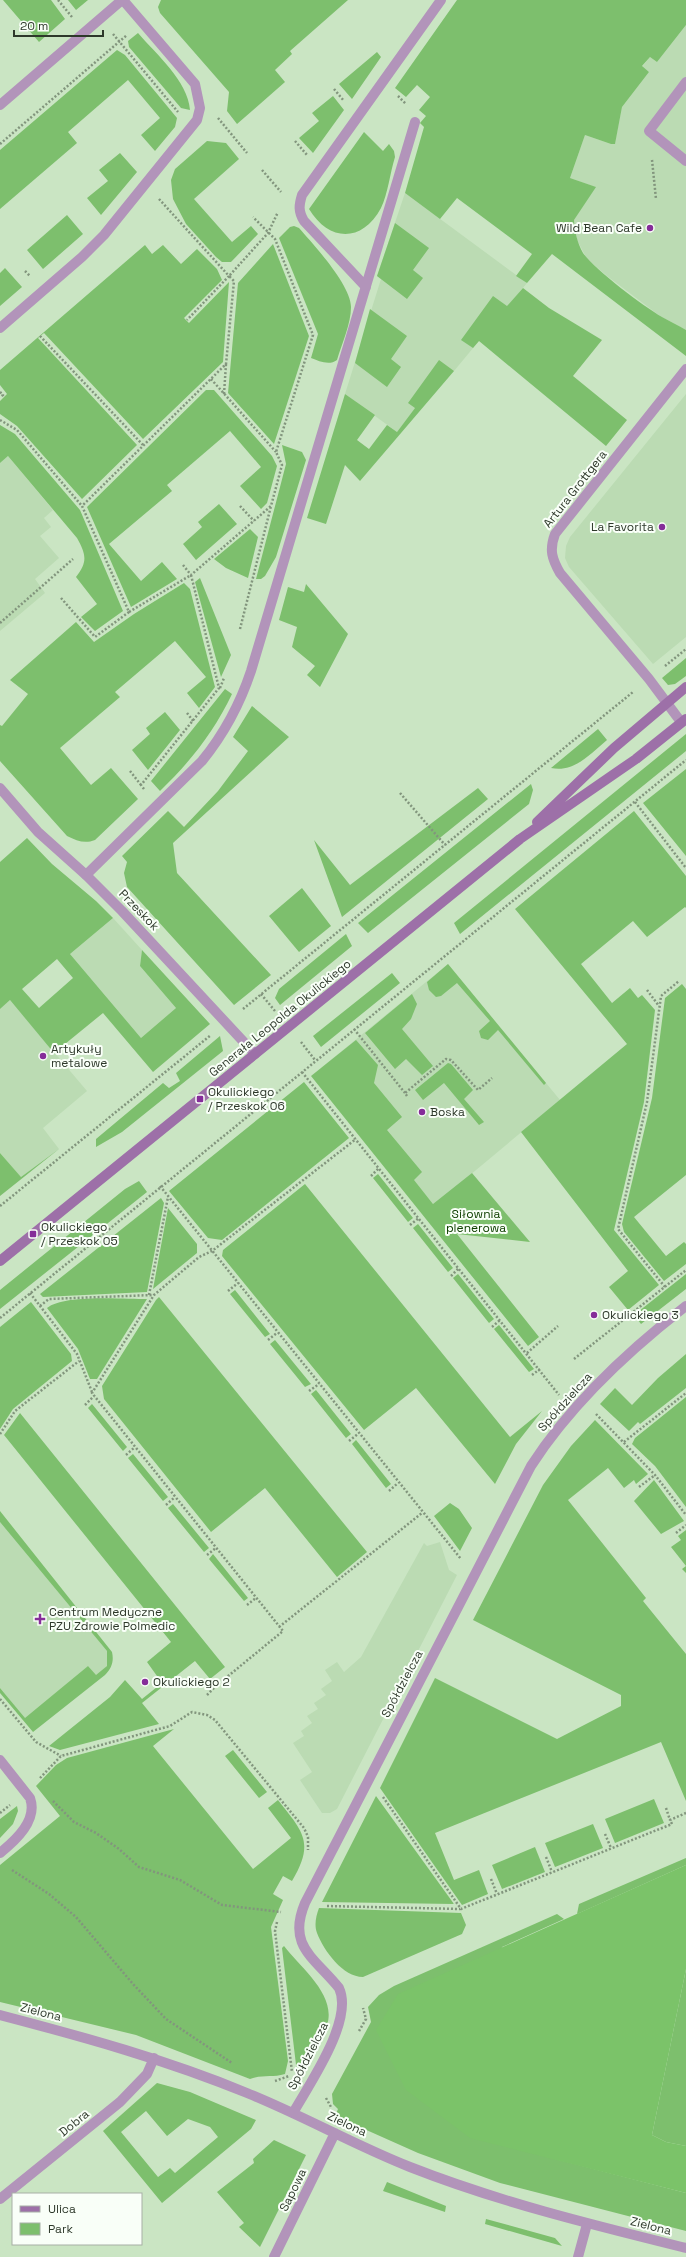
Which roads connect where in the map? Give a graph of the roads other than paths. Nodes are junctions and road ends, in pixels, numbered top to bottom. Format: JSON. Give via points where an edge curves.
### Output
{"nodes":[{"id":1,"x":123,"y":0,"type":"edge"},
{"id":2,"x":441,"y":0,"type":"edge"},
{"id":3,"x":686,"y":82,"type":"edge"},
{"id":4,"x":0,"y":105,"type":"edge"},
{"id":5,"x":415,"y":122,"type":"road end"},
{"id":6,"x":686,"y":161,"type":"edge"},
{"id":7,"x":366,"y":287,"type":"junction"},
{"id":8,"x":0,"y":328,"type":"edge"},
{"id":9,"x":686,"y":369,"type":"edge"},
{"id":10,"x":686,"y":687,"type":"edge"},
{"id":11,"x":667,"y":702,"type":"junction"},
{"id":12,"x":684,"y":720,"type":"edge"},
{"id":13,"x":0,"y":788,"type":"edge"},
{"id":14,"x":520,"y":839,"type":"junction"},
{"id":15,"x":86,"y":875,"type":"junction"},
{"id":16,"x":255,"y":1054,"type":"junction"},
{"id":17,"x":0,"y":1261,"type":"edge"},
{"id":18,"x":686,"y":1306,"type":"edge"},
{"id":19,"x":0,"y":1760,"type":"edge"},
{"id":20,"x":0,"y":1852,"type":"edge"},
{"id":21,"x":0,"y":2015,"type":"edge"},
{"id":22,"x":154,"y":2058,"type":"junction"},
{"id":23,"x":293,"y":2113,"type":"junction"},
{"id":24,"x":335,"y":2133,"type":"junction"},
{"id":25,"x":0,"y":2199,"type":"edge"},
{"id":26,"x":587,"y":2224,"type":"junction"},
{"id":27,"x":686,"y":2248,"type":"edge"},
{"id":28,"x":274,"y":2257,"type":"edge"},
{"id":29,"x":578,"y":2257,"type":"edge"}],
"edges":[{"from":1,"to":4,"type":"street"},
{"from":1,"to":8,"type":"street","via":[[195,84],[200,108],[197,120],[104,235]]},
{"from":2,"to":7,"type":"street","via":[[302,195],[299,208],[304,221]]},
{"from":3,"to":6,"type":"street","via":[[649,131]]},
{"from":5,"to":7,"type":"street"},
{"from":7,"to":15,"type":"street","via":[[254,663],[237,709],[202,761]]},
{"from":9,"to":11,"type":"street","name":"Artura Grottgera","via":[[555,534],[551,544],[551,554],[560,573]]},
{"from":10,"to":11,"type":"main road","name":"Generała Leopolda Okulickiego"},
{"from":11,"to":12,"type":"street","name":"Artura Grottgera"},
{"from":11,"to":14,"type":"main road","name":"Generała Leopolda Okulickiego","via":[[578,780]]},
{"from":12,"to":14,"type":"main road","name":"Generała Leopolda Okulickiego","via":[[624,768]]},
{"from":13,"to":15,"type":"street","name":"Przeskok","via":[[38,832]]},
{"from":14,"to":16,"type":"main road","name":"Generała Leopolda Okulickiego"},
{"from":15,"to":16,"type":"street","name":"Przeskok"},
{"from":16,"to":17,"type":"main road","name":"Generała Leopolda Okulickiego"},
{"from":18,"to":23,"type":"street","name":"Spółdzielcza","via":[[629,1353],[551,1437],[531,1466],[305,1903],[298,1918],[300,1941],[339,1988],[343,1997],[343,2009],[334,2038]]},
{"from":19,"to":20,"type":"street","via":[[26,1793],[32,1805],[32,1813],[20,1833]]},
{"from":21,"to":22,"type":"street","name":"Zielona"},
{"from":22,"to":23,"type":"street","name":"Zielona"},
{"from":22,"to":25,"type":"street","name":"Dobra","via":[[147,2074],[120,2102]]},
{"from":23,"to":24,"type":"street","name":"Zielona"},
{"from":24,"to":26,"type":"street","name":"Zielona","via":[[409,2166],[484,2194]]},
{"from":24,"to":28,"type":"street","name":"Sapowa"},
{"from":26,"to":27,"type":"street","name":"Zielona"},
{"from":26,"to":29,"type":"street"}]}
